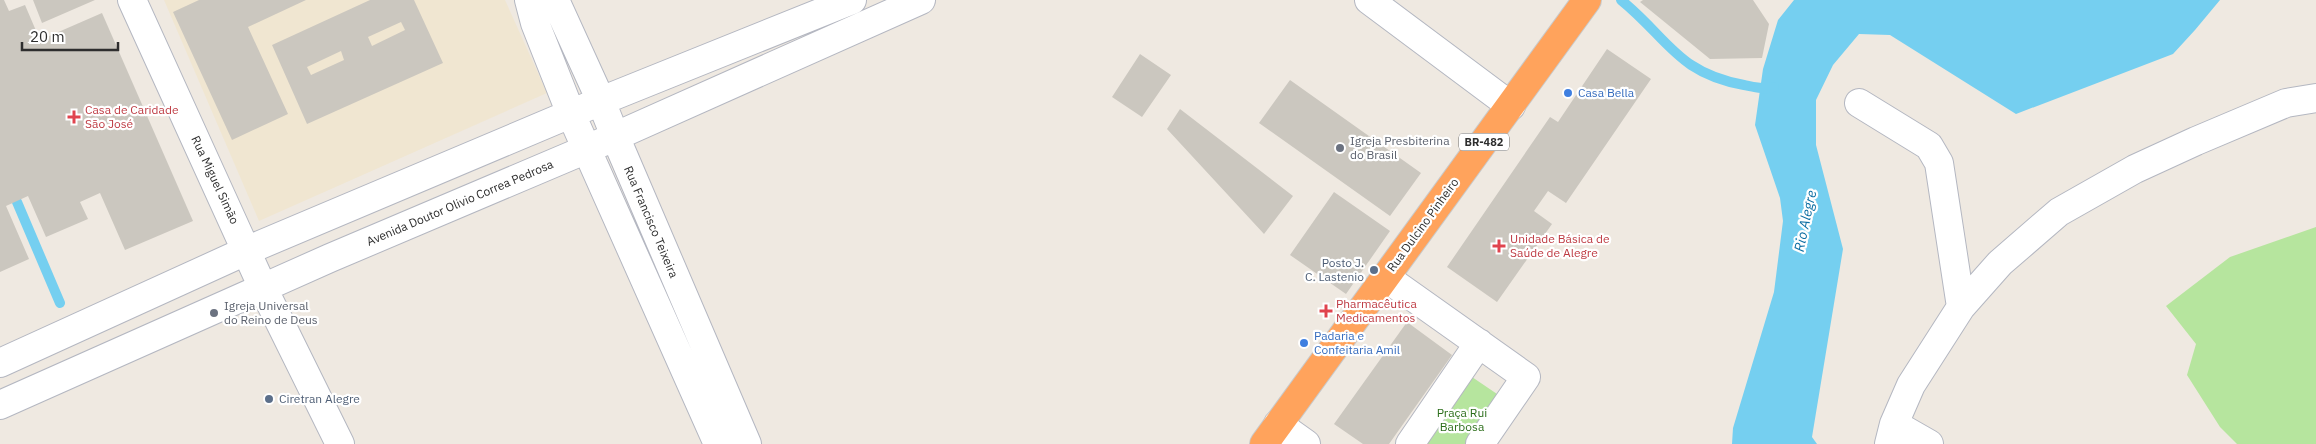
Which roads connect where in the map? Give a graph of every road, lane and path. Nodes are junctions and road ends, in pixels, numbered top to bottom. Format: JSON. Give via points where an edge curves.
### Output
{"nodes":[{"id":1,"x":132,"y":0,"type":"edge"},
{"id":2,"x":529,"y":0,"type":"edge"},
{"id":3,"x":555,"y":0,"type":"edge"},
{"id":4,"x":852,"y":0,"type":"edge"},
{"id":5,"x":921,"y":0,"type":"edge"},
{"id":6,"x":1369,"y":0,"type":"edge"},
{"id":7,"x":1584,"y":3,"type":"edge"},
{"id":8,"x":2316,"y":98,"type":"edge"},
{"id":9,"x":601,"y":101,"type":"junction"},
{"id":10,"x":1859,"y":103,"type":"dead end"},
{"id":11,"x":1511,"y":106,"type":"junction"},
{"id":12,"x":572,"y":114,"type":"junction"},
{"id":13,"x":615,"y":136,"type":"junction"},
{"id":14,"x":587,"y":149,"type":"junction"},
{"id":15,"x":248,"y":250,"type":"junction"},
{"id":16,"x":1385,"y":277,"type":"junction"},
{"id":17,"x":263,"y":288,"type":"junction"},
{"id":18,"x":1961,"y":307,"type":"junction"},
{"id":19,"x":1479,"y":343,"type":"junction"},
{"id":20,"x":0,"y":363,"type":"edge"},
{"id":21,"x":0,"y":405,"type":"edge"},
{"id":22,"x":1271,"y":434,"type":"edge"},
{"id":23,"x":1891,"y":434,"type":"edge"},
{"id":24,"x":340,"y":444,"type":"edge"},
{"id":25,"x":718,"y":444,"type":"edge"},
{"id":26,"x":747,"y":444,"type":"edge"},
{"id":27,"x":1306,"y":444,"type":"edge"},
{"id":28,"x":1410,"y":444,"type":"edge"},
{"id":29,"x":1480,"y":444,"type":"edge"},
{"id":30,"x":1929,"y":444,"type":"edge"}],
"edges":[{"from":1,"to":15,"type":"street","name":"Rua Miguel Simão"},
{"from":2,"to":12,"type":"street"},
{"from":3,"to":9,"type":"street","name":"Rua Francisco Teixeira"},
{"from":4,"to":9,"type":"street"},
{"from":5,"to":13,"type":"street","name":"Avenida Doutor Olivio Correa Pedrosa"},
{"from":6,"to":11,"type":"street"},
{"from":7,"to":11,"type":"highway","name":"Rua Dulcino Pinheiro","number":"BR-482"},
{"from":8,"to":18,"type":"street","via":[[2286,103],[2196,141],[2135,169],[2059,212],[2000,263]]},
{"from":9,"to":12,"type":"street"},
{"from":9,"to":13,"type":"street","name":"Rua Francisco Teixeira"},
{"from":10,"to":18,"type":"street","via":[[1930,146],[1939,163]]},
{"from":11,"to":16,"type":"highway","name":"Rua Dulcino Pinheiro","number":"BR-482"},
{"from":12,"to":14,"type":"street"},
{"from":12,"to":15,"type":"street"},
{"from":13,"to":14,"type":"street","name":"Avenida Doutor Olivio Correa Pedrosa"},
{"from":13,"to":26,"type":"street","name":"Rua Francisco Teixeira"},
{"from":14,"to":17,"type":"street","name":"Avenida Doutor Olivio Correa Pedrosa"},
{"from":14,"to":25,"type":"street"},
{"from":15,"to":17,"type":"street","name":"Rua Miguel Simão"},
{"from":15,"to":20,"type":"street"},
{"from":16,"to":19,"type":"street"},
{"from":16,"to":22,"type":"highway","name":"Rua Dulcino Pinheiro","number":"BR-482"},
{"from":17,"to":21,"type":"street","name":"Avenida Doutor Olivio Correa Pedrosa"},
{"from":17,"to":24,"type":"street","name":"Rua Miguel Simão"},
{"from":18,"to":23,"type":"street","via":[[1911,384]]},
{"from":19,"to":28,"type":"street"},
{"from":19,"to":29,"type":"street","via":[[1526,377]]},
{"from":22,"to":27,"type":"street"},
{"from":23,"to":30,"type":"street"}]}
